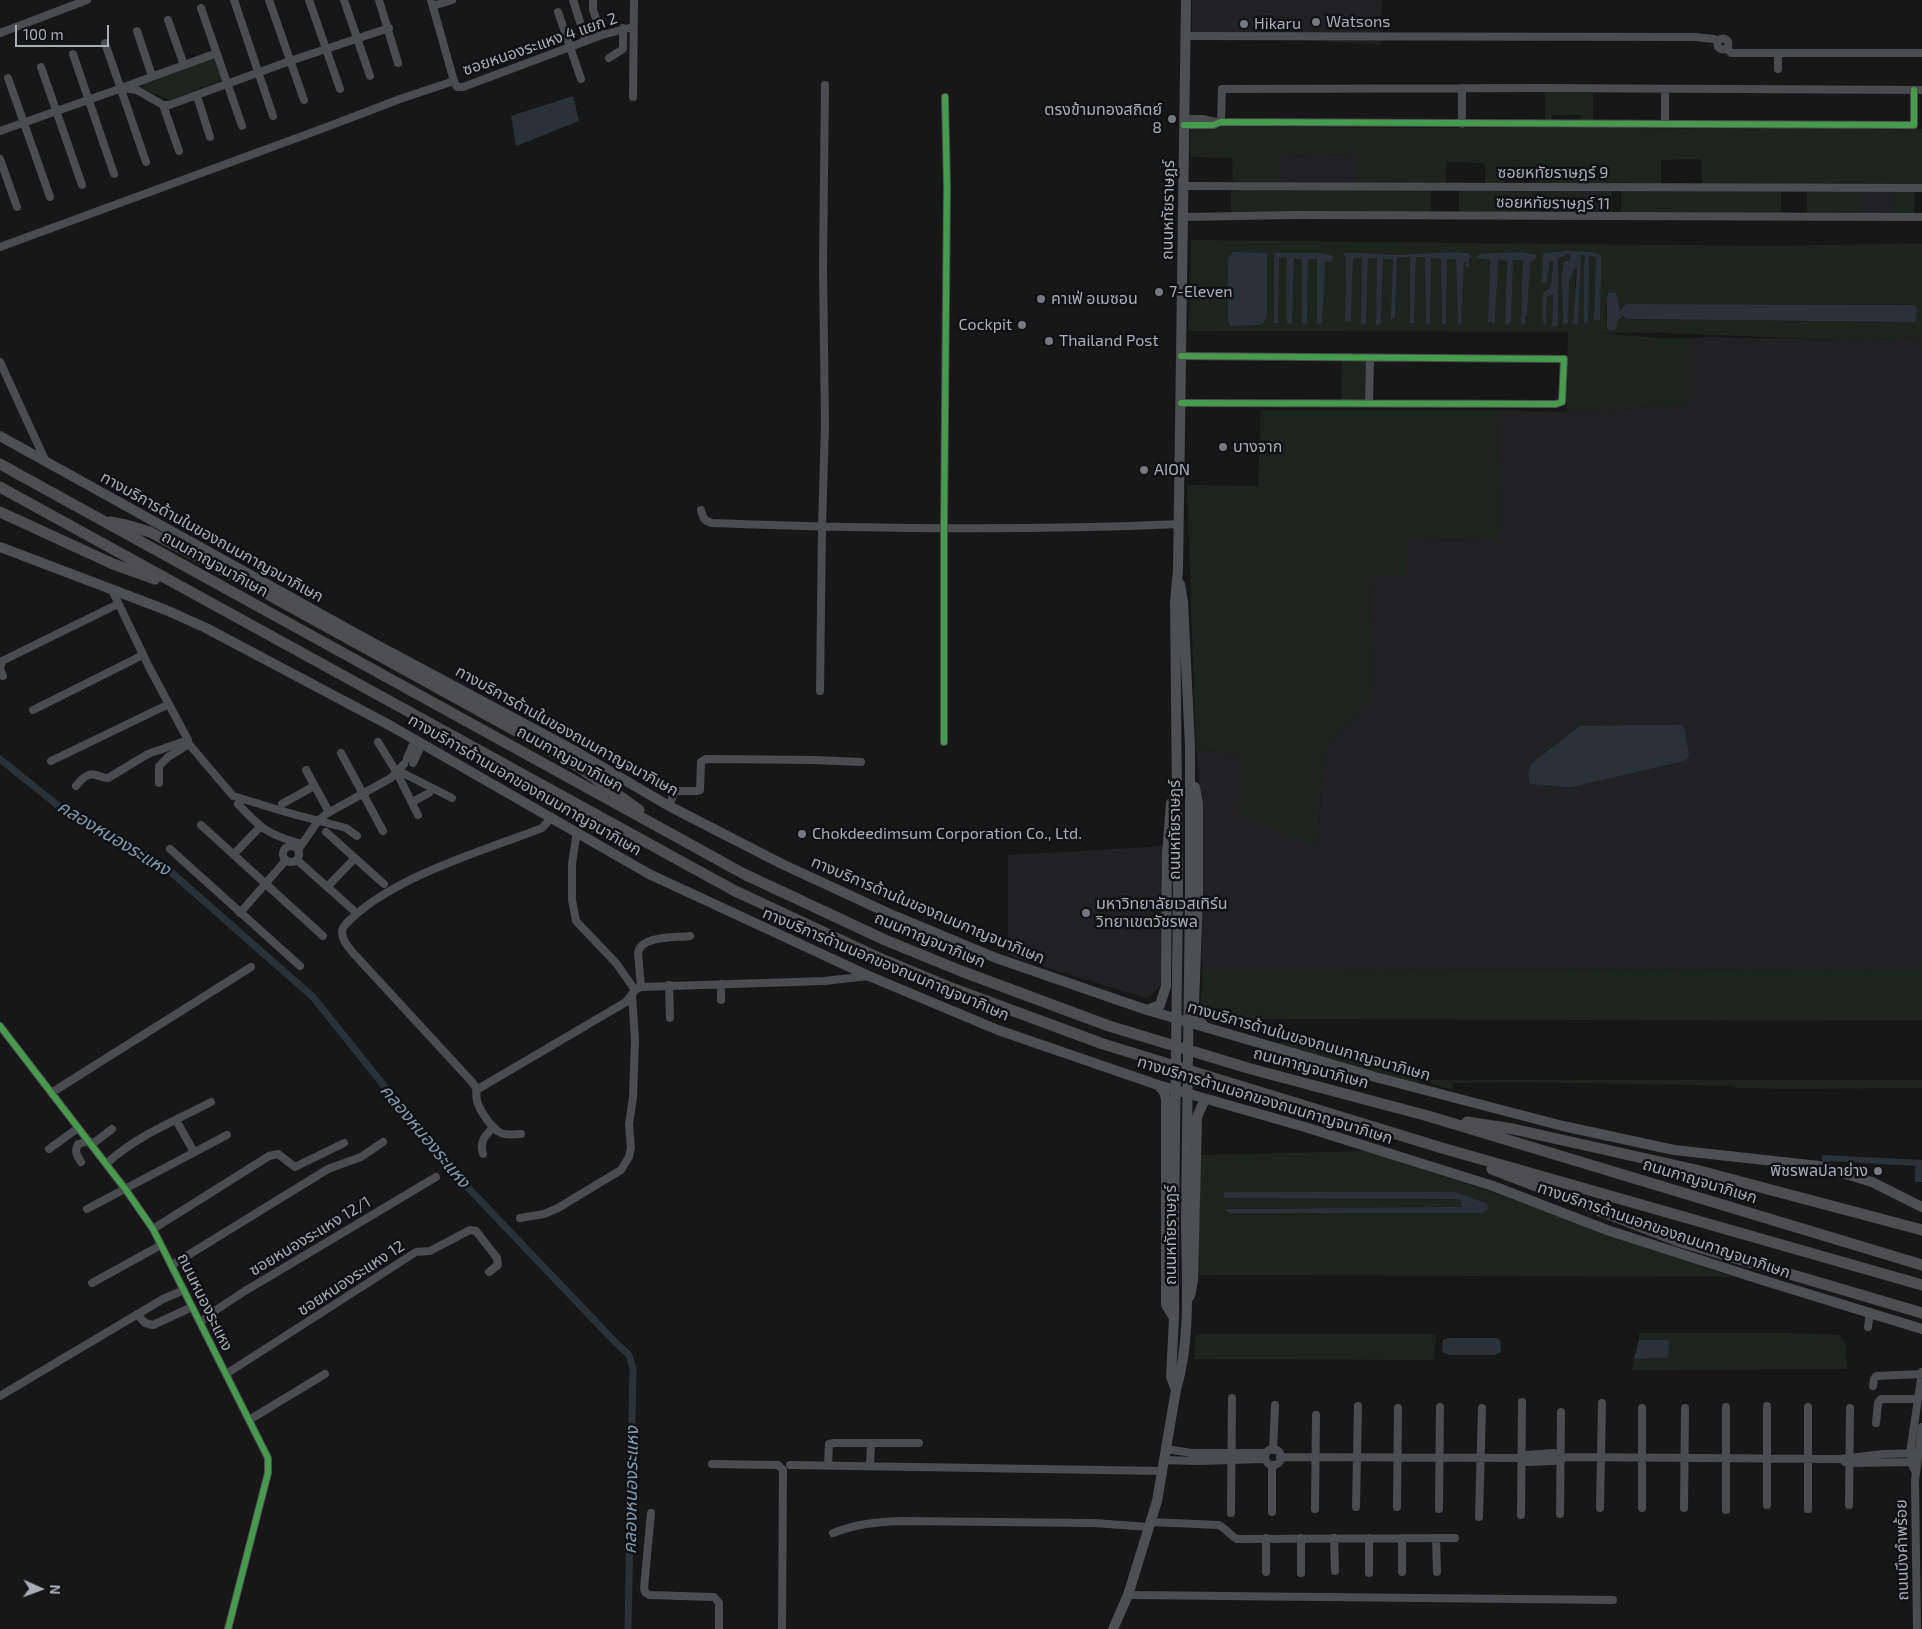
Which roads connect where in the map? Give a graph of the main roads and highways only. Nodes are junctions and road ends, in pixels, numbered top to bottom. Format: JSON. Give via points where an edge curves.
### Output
{"nodes":[{"id":1,"x":1186,"y":0,"type":"edge"},
{"id":2,"x":0,"y":436,"type":"edge"},
{"id":3,"x":0,"y":464,"type":"edge"},
{"id":4,"x":0,"y":487,"type":"edge"},
{"id":5,"x":0,"y":512,"type":"edge"},
{"id":6,"x":102,"y":520,"type":"junction"},
{"id":7,"x":0,"y":547,"type":"edge"},
{"id":8,"x":1178,"y":570,"type":"junction"},
{"id":9,"x":187,"y":591,"type":"junction"},
{"id":10,"x":347,"y":638,"type":"junction"},
{"id":11,"x":395,"y":681,"type":"junction"},
{"id":12,"x":1176,"y":745,"type":"junction"},
{"id":13,"x":1190,"y":746,"type":"junction"},
{"id":14,"x":668,"y":832,"type":"junction"},
{"id":15,"x":1147,"y":1010,"type":"junction"},
{"id":16,"x":1205,"y":1028,"type":"junction"},
{"id":17,"x":1158,"y":1084,"type":"junction"},
{"id":18,"x":1205,"y":1099,"type":"junction"},
{"id":19,"x":1428,"y":1116,"type":"junction"},
{"id":20,"x":1166,"y":1128,"type":"junction"},
{"id":21,"x":1196,"y":1128,"type":"junction"},
{"id":22,"x":1442,"y":1148,"type":"junction"},
{"id":23,"x":1922,"y":1208,"type":"edge"},
{"id":24,"x":1922,"y":1230,"type":"edge"},
{"id":25,"x":1922,"y":1265,"type":"edge"},
{"id":26,"x":1922,"y":1285,"type":"edge"},
{"id":27,"x":1922,"y":1313,"type":"edge"},
{"id":28,"x":1174,"y":1318,"type":"junction"},
{"id":29,"x":1186,"y":1321,"type":"junction"},
{"id":30,"x":1922,"y":1329,"type":"edge"},
{"id":31,"x":1176,"y":1390,"type":"junction"},
{"id":32,"x":1113,"y":1629,"type":"edge"}],
"edges":[{"from":1,"to":8,"type":"main road","name":"ถนนหทัยราษฎร์"},
{"from":2,"to":15,"type":"main road","name":"ทางบริการด้านในของถนนกาญจนาภิเษก","via":[[575,751],[669,806],[782,864],[996,958]]},
{"from":3,"to":6,"type":"highway","name":"ถนนกาญจนาภิเษก"},
{"from":4,"to":9,"type":"highway"},
{"from":5,"to":9,"type":"highway","via":[[114,564]]},
{"from":6,"to":10,"type":"highway","via":[[150,532]]},
{"from":6,"to":11,"type":"highway","name":"ถนนกาญจนาภิเษก"},
{"from":7,"to":17,"type":"main road","name":"ทางบริการด้านนอกของถนนกาญจนาภิเษก","via":[[206,628],[419,742],[649,874],[869,976],[998,1030]]},
{"from":8,"to":12,"type":"main road","name":"ถนนหทัยราษฎร์","via":[[1175,601]]},
{"from":8,"to":13,"type":"main road","name":"ถนนหทัยราษฎร์","via":[[1183,602]]},
{"from":9,"to":22,"type":"highway","via":[[735,891],[878,957],[954,989],[1104,1044]]},
{"from":10,"to":11,"type":"highway"},
{"from":10,"to":14,"type":"highway","via":[[579,768]]},
{"from":11,"to":14,"type":"highway","name":"ถนนกาญจนาภิเษก"},
{"from":12,"to":15,"type":"main road","via":[[1167,854],[1166,986],[1160,1005]]},
{"from":12,"to":28,"type":"main road","name":"ถนนหทัยราษฎร์","bridge":true,"via":[[1178,894]]},
{"from":13,"to":16,"type":"main road","via":[[1198,804],[1194,1004],[1196,1016]]},
{"from":13,"to":29,"type":"main road","name":"ถนนหทัยราษฎร์","bridge":true},
{"from":14,"to":19,"type":"highway","name":"ถนนกาญจนาภิเษก","via":[[808,905],[1015,992],[1109,1026],[1251,1070]]},
{"from":15,"to":16,"type":"main road","name":"ทางบริการด้านในของถนนกาญจนาภิเษก"},
{"from":16,"to":23,"type":"main road","name":"ทางบริการด้านในของถนนกาญจนาภิเษก","via":[[1375,1078],[1563,1126],[1674,1150],[1819,1166],[1872,1182]]},
{"from":17,"to":18,"type":"main road","name":"ทางบริการด้านนอกของถนนกาญจนาภิเษก"},
{"from":17,"to":20,"type":"main road","via":[[1166,1099]]},
{"from":18,"to":21,"type":"main road"},
{"from":18,"to":30,"type":"main road","name":"ทางบริการด้านนอกของถนนกาญจนาภิเษก","via":[[1493,1186],[1607,1230]]},
{"from":19,"to":24,"type":"highway","via":[[1513,1129],[1686,1168]]},
{"from":19,"to":25,"type":"highway","name":"ถนนกาญจนาภิเษก"},
{"from":20,"to":21,"type":"main road","via":[[1179,1120],[1185,1120]]},
{"from":20,"to":28,"type":"main road","via":[[1166,1305]]},
{"from":21,"to":29,"type":"main road","via":[[1193,1281]]},
{"from":22,"to":26,"type":"highway"},
{"from":22,"to":27,"type":"highway","via":[[1682,1242]]},
{"from":28,"to":31,"type":"main road","name":"ถนนหทัยราษฎร์","via":[[1171,1377]]},
{"from":29,"to":31,"type":"main road","name":"ถนนหทัยราษฎร์"},
{"from":31,"to":32,"type":"main road","name":"ถนนหทัยราษฎร์","via":[[1157,1501],[1128,1595]]}]}
